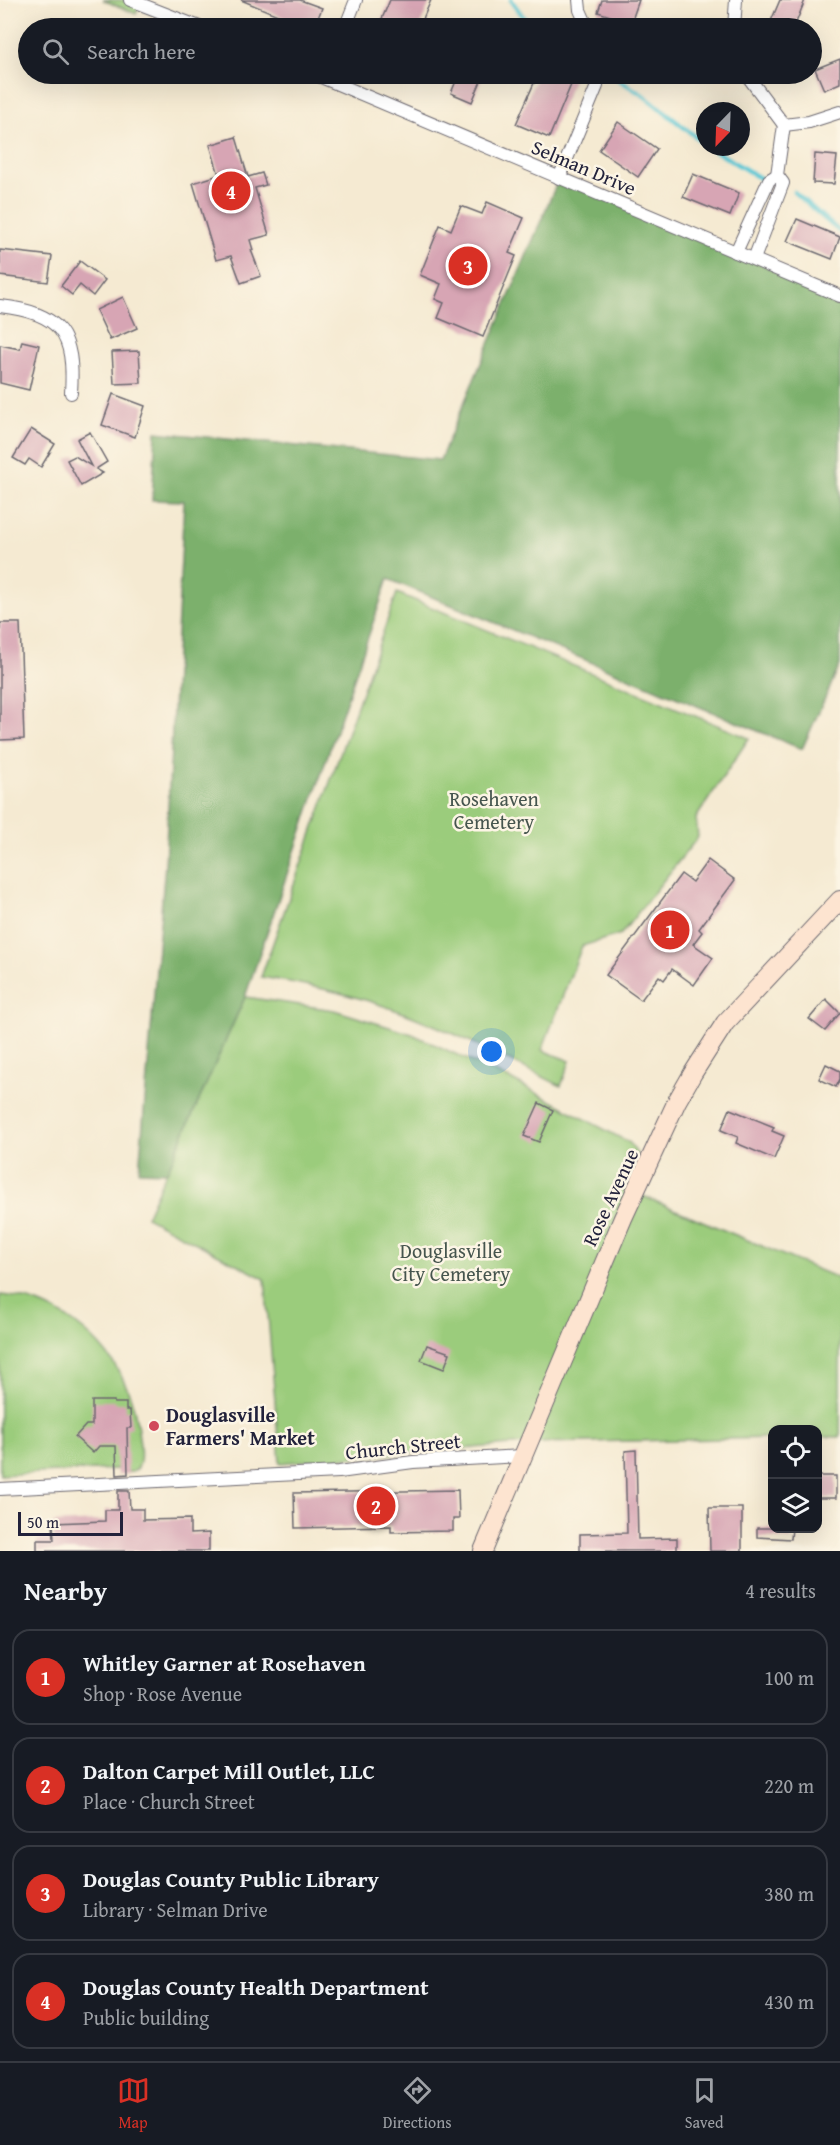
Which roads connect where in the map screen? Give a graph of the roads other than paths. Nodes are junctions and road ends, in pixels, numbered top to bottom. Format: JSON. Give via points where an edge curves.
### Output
{"nodes":[{"id":1,"x":130,"y":0,"type":"edge"},
{"id":2,"x":356,"y":0,"type":"edge"},
{"id":3,"x":579,"y":0,"type":"edge"},
{"id":4,"x":736,"y":0,"type":"edge"},
{"id":5,"x":176,"y":18,"type":"edge"},
{"id":6,"x":349,"y":18,"type":"edge"},
{"id":7,"x":584,"y":18,"type":"edge"},
{"id":8,"x":735,"y":18,"type":"edge"},
{"id":9,"x":343,"y":84,"type":"edge"},
{"id":10,"x":597,"y":84,"type":"edge"},
{"id":11,"x":753,"y":84,"type":"edge"},
{"id":12,"x":840,"y":112,"type":"edge"},
{"id":13,"x":784,"y":125,"type":"junction"},
{"id":14,"x":777,"y":175,"type":"junction"},
{"id":15,"x":559,"y":178,"type":"junction"},
{"id":16,"x":736,"y":252,"type":"junction"},
{"id":17,"x":754,"y":259,"type":"junction"},
{"id":18,"x":840,"y":296,"type":"edge"},
{"id":19,"x":0,"y":306,"type":"edge"},
{"id":20,"x":71,"y":393,"type":"dead end"},
{"id":21,"x":840,"y":900,"type":"edge"},
{"id":22,"x":522,"y":1456,"type":"junction"},
{"id":23,"x":0,"y":1489,"type":"edge"},
{"id":24,"x":483,"y":1551,"type":"edge"}],
"edges":[{"from":1,"to":5,"type":"street"},
{"from":2,"to":6,"type":"street"},
{"from":3,"to":7,"type":"street"},
{"from":4,"to":8,"type":"street"},
{"from":9,"to":15,"type":"street","name":"Selman Drive"},
{"from":10,"to":15,"type":"street"},
{"from":11,"to":13,"type":"street"},
{"from":12,"to":13,"type":"street"},
{"from":13,"to":14,"type":"street"},
{"from":14,"to":16,"type":"street","via":[[769,180]]},
{"from":14,"to":17,"type":"street","via":[[783,183]]},
{"from":15,"to":16,"type":"street","name":"Selman Drive"},
{"from":16,"to":17,"type":"street","name":"Selman Drive"},
{"from":17,"to":18,"type":"street","name":"Selman Drive"},
{"from":19,"to":20,"type":"street","via":[[22,309],[52,322],[64,334],[73,366]]},
{"from":21,"to":22,"type":"street","name":"Rose Avenue","via":[[725,1023],[677,1101]]},
{"from":22,"to":23,"type":"street","name":"Church Street","via":[[413,1462],[339,1472]]},
{"from":22,"to":24,"type":"street","name":"Rose Avenue"}]}
